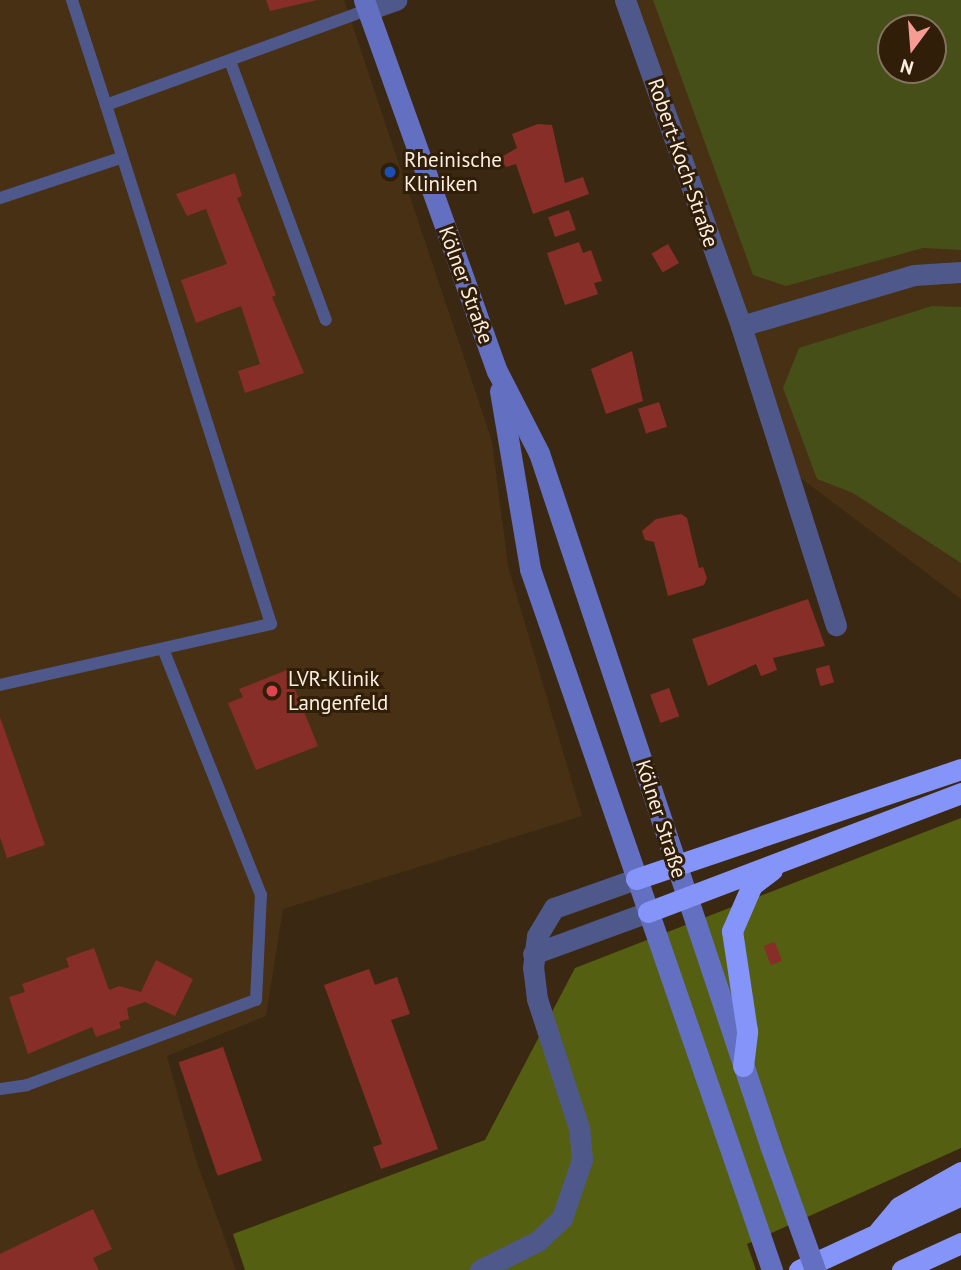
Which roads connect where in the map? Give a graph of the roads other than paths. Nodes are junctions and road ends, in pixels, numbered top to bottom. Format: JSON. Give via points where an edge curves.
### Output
{"nodes":[{"id":1,"x":72,"y":0,"type":"edge"},
{"id":2,"x":396,"y":0,"type":"edge"},
{"id":3,"x":625,"y":0,"type":"edge"},
{"id":4,"x":365,"y":5,"type":"edge"},
{"id":5,"x":230,"y":61,"type":"junction"},
{"id":6,"x":106,"y":105,"type":"junction"},
{"id":7,"x":120,"y":158,"type":"junction"},
{"id":8,"x":0,"y":198,"type":"edge"},
{"id":9,"x":961,"y":272,"type":"edge"},
{"id":10,"x":326,"y":320,"type":"dead end"},
{"id":11,"x":741,"y":326,"type":"junction"},
{"id":12,"x":497,"y":371,"type":"junction"},
{"id":13,"x":836,"y":625,"type":"dead end"},
{"id":14,"x":164,"y":652,"type":"junction"},
{"id":15,"x":0,"y":685,"type":"edge"},
{"id":16,"x":961,"y":769,"type":"edge"},
{"id":17,"x":961,"y":793,"type":"edge"},
{"id":18,"x":783,"y":861,"type":"junction"},
{"id":19,"x":676,"y":864,"type":"junction"},
{"id":20,"x":636,"y":879,"type":"junction"},
{"id":21,"x":687,"y":897,"type":"junction"},
{"id":22,"x":648,"y":912,"type":"junction"},
{"id":23,"x":533,"y":954,"type":"junction"},
{"id":24,"x":743,"y":1066,"type":"junction"},
{"id":25,"x":0,"y":1089,"type":"edge"},
{"id":26,"x":961,"y":1172,"type":"edge"},
{"id":27,"x":961,"y":1195,"type":"edge"},
{"id":28,"x":876,"y":1235,"type":"junction"},
{"id":29,"x":961,"y":1243,"type":"edge"},
{"id":30,"x":480,"y":1270,"type":"edge"},
{"id":31,"x":772,"y":1270,"type":"edge"},
{"id":32,"x":799,"y":1270,"type":"edge"},
{"id":33,"x":815,"y":1270,"type":"edge"},
{"id":34,"x":902,"y":1270,"type":"edge"}],
"edges":[{"from":1,"to":6,"type":"lane"},
{"from":2,"to":4,"type":"street"},
{"from":3,"to":11,"type":"street","name":"Robert-Koch-Straße"},
{"from":4,"to":5,"type":"lane"},
{"from":4,"to":12,"type":"main road","name":"Kölner Straße"},
{"from":5,"to":6,"type":"lane"},
{"from":5,"to":10,"type":"lane"},
{"from":6,"to":7,"type":"lane"},
{"from":7,"to":8,"type":"lane"},
{"from":7,"to":14,"type":"lane","via":[[271,624]]},
{"from":9,"to":11,"type":"street","via":[[914,275]]},
{"from":11,"to":13,"type":"street","name":"Robert-Koch-Straße"},
{"from":12,"to":19,"type":"main road","name":"Kölner Straße","via":[[538,453]]},
{"from":12,"to":20,"type":"main road","name":"Kölner Straße","via":[[530,569]]},
{"from":14,"to":15,"type":"lane"},
{"from":14,"to":25,"type":"lane","via":[[261,895],[256,1000],[27,1085]]},
{"from":16,"to":19,"type":"highway"},
{"from":17,"to":18,"type":"highway"},
{"from":18,"to":21,"type":"highway"},
{"from":18,"to":24,"type":"highway","via":[[752,885],[732,931],[747,1031]]},
{"from":19,"to":20,"type":"highway"},
{"from":19,"to":21,"type":"main road","name":"Kölner Straße"},
{"from":20,"to":22,"type":"main road","name":"Kölner Straße"},
{"from":20,"to":23,"type":"street","via":[[554,908],[543,920]]},
{"from":21,"to":22,"type":"highway"},
{"from":21,"to":24,"type":"main road","name":"Kölner Straße"},
{"from":22,"to":23,"type":"street"},
{"from":22,"to":31,"type":"main road","name":"Kölner Straße"},
{"from":23,"to":30,"type":"street","via":[[539,1007],[579,1128],[582,1160],[562,1218],[538,1241]]},
{"from":24,"to":33,"type":"main road","name":"Kölner Straße","bridge":true},
{"from":26,"to":28,"type":"highway","via":[[899,1206]]},
{"from":27,"to":28,"type":"highway"},
{"from":28,"to":32,"type":"highway"},
{"from":29,"to":34,"type":"highway"}]}
